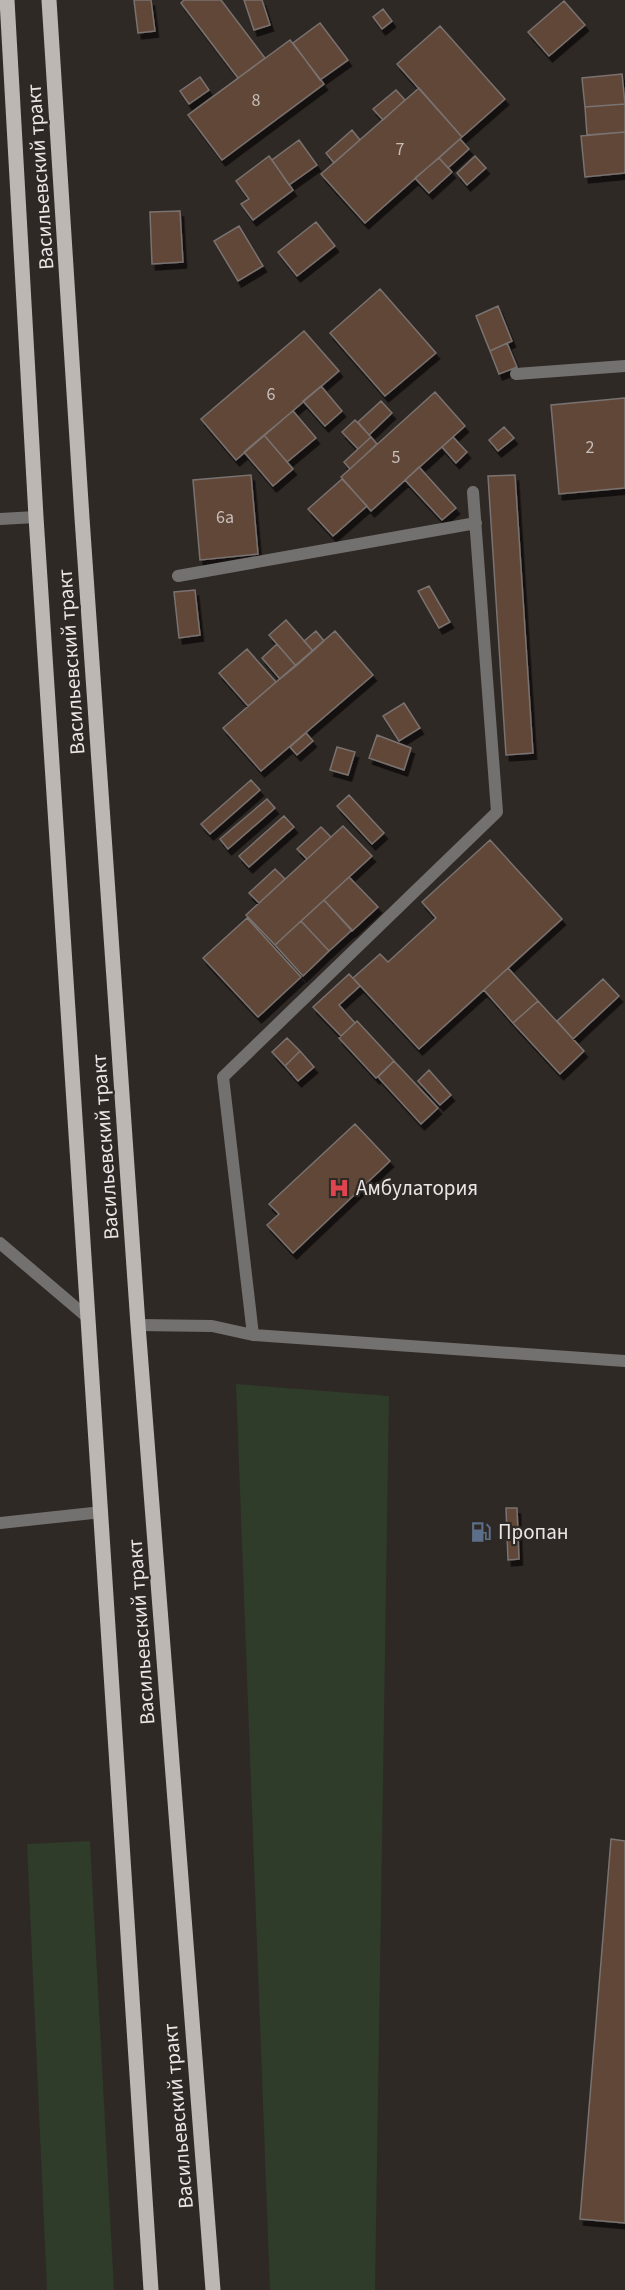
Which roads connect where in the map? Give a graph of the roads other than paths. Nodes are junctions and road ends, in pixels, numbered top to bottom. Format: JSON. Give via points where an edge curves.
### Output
{"nodes":[{"id":1,"x":7,"y":0,"type":"edge"},
{"id":2,"x":49,"y":0,"type":"edge"},
{"id":3,"x":625,"y":366,"type":"edge"},
{"id":4,"x":516,"y":374,"type":"dead end"},
{"id":5,"x":473,"y":492,"type":"dead end"},
{"id":6,"x":36,"y":517,"type":"junction"},
{"id":7,"x":0,"y":519,"type":"edge"},
{"id":8,"x":476,"y":523,"type":"junction"},
{"id":9,"x":178,"y":576,"type":"dead end"},
{"id":10,"x":0,"y":1243,"type":"edge"},
{"id":11,"x":87,"y":1317,"type":"junction"},
{"id":12,"x":138,"y":1325,"type":"junction"},
{"id":13,"x":253,"y":1335,"type":"junction"},
{"id":14,"x":625,"y":1361,"type":"edge"},
{"id":15,"x":102,"y":1512,"type":"junction"},
{"id":16,"x":0,"y":1523,"type":"edge"},
{"id":17,"x":151,"y":2290,"type":"edge"},
{"id":18,"x":213,"y":2290,"type":"edge"}],
"edges":[{"from":1,"to":6,"type":"main road","name":"Васильевский тракт"},
{"from":2,"to":12,"type":"main road","name":"Васильевский тракт"},
{"from":3,"to":4,"type":"street"},
{"from":5,"to":8,"type":"street"},
{"from":6,"to":7,"type":"street"},
{"from":6,"to":11,"type":"main road","name":"Васильевский тракт"},
{"from":8,"to":9,"type":"street"},
{"from":8,"to":13,"type":"street","via":[[497,812],[223,1077]]},
{"from":10,"to":11,"type":"street"},
{"from":11,"to":15,"type":"main road","name":"Васильевский тракт"},
{"from":12,"to":13,"type":"street","via":[[212,1326]]},
{"from":12,"to":18,"type":"main road","name":"Васильевский тракт"},
{"from":13,"to":14,"type":"street"},
{"from":15,"to":16,"type":"street"},
{"from":15,"to":17,"type":"main road","name":"Васильевский тракт"}]}
